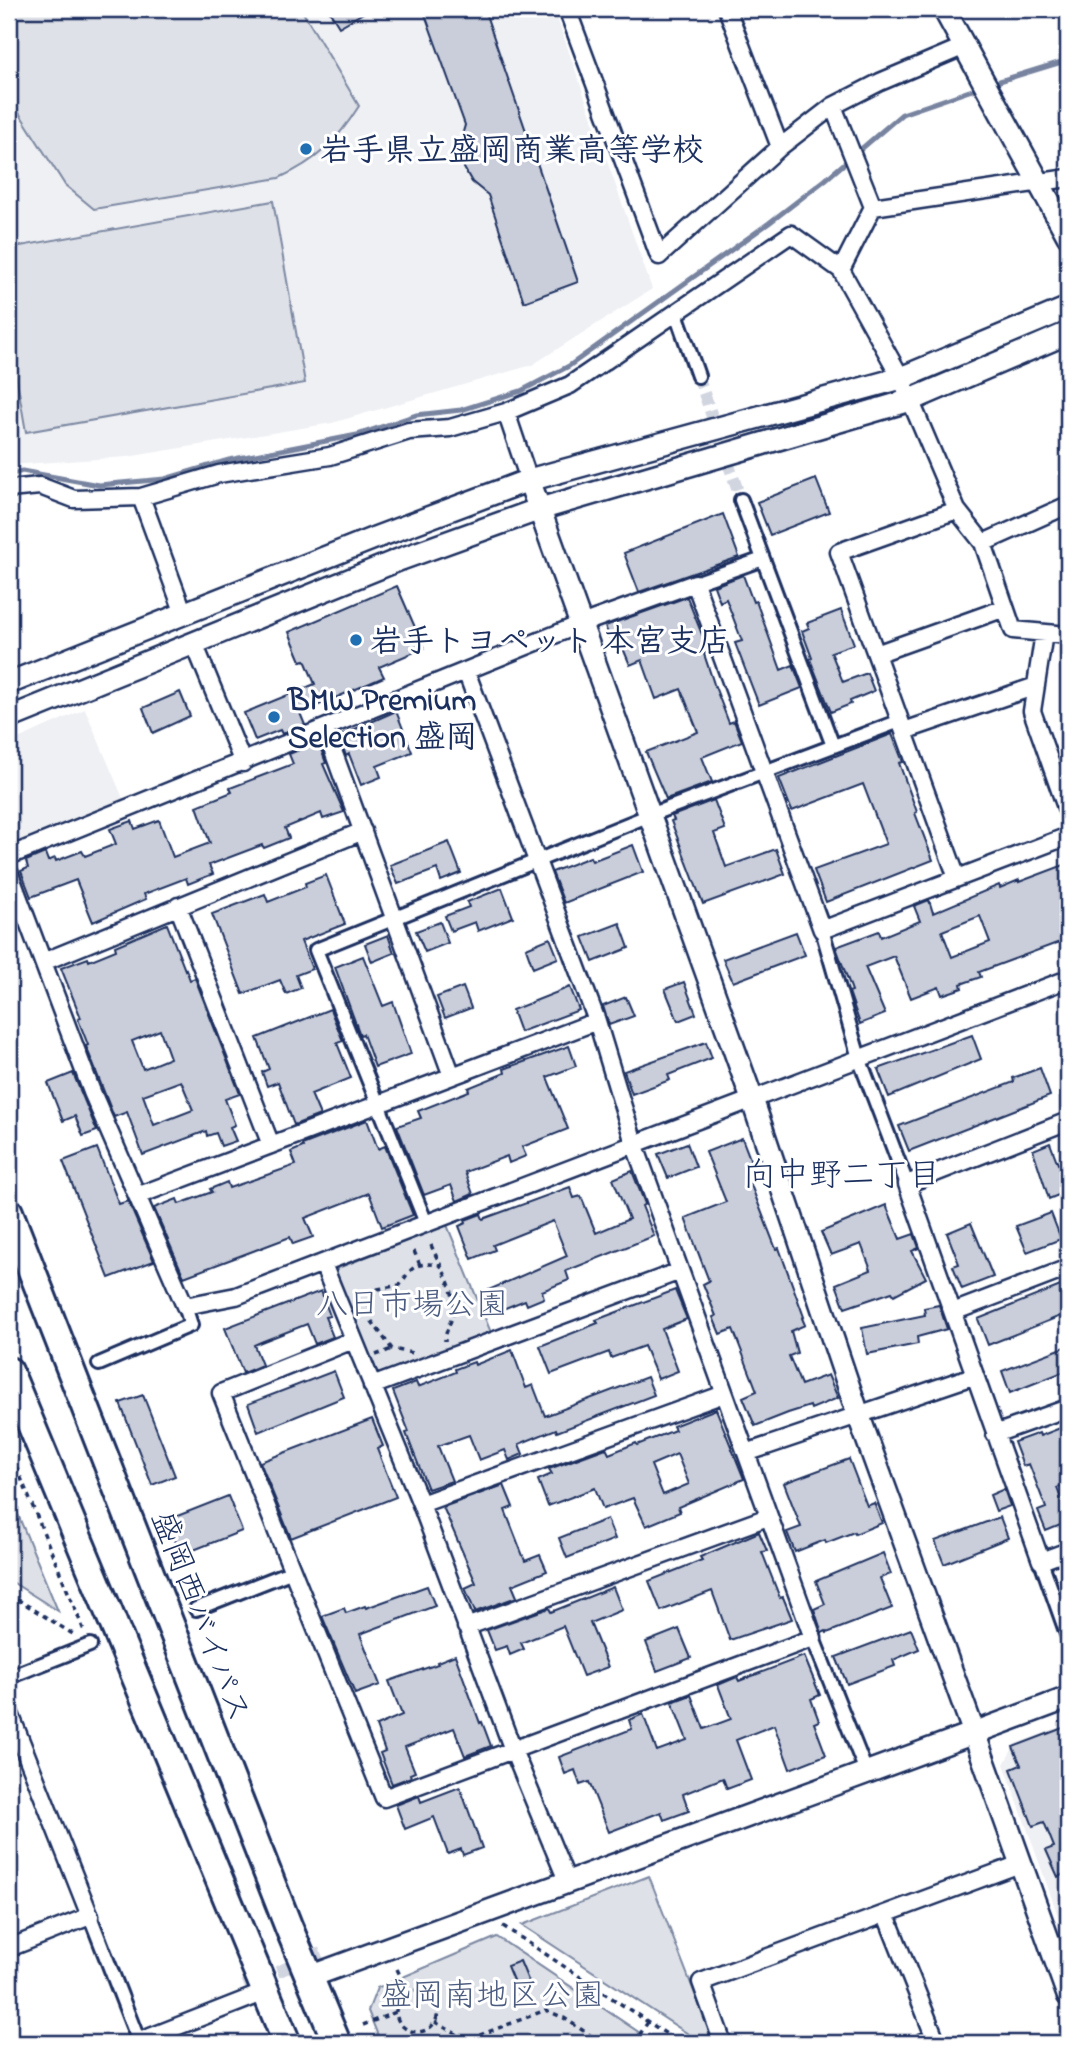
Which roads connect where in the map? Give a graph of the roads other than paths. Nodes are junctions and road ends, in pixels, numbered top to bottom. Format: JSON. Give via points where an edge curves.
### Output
{"nodes":[{"id":1,"x":566,"y":9,"type":"edge"},
{"id":2,"x":727,"y":9,"type":"edge"},
{"id":3,"x":944,"y":9,"type":"edge"},
{"id":4,"x":965,"y":46,"type":"junction"},
{"id":5,"x":833,"y":106,"type":"junction"},
{"id":6,"x":780,"y":147,"type":"junction"},
{"id":7,"x":1068,"y":178,"type":"edge"},
{"id":8,"x":1039,"y":183,"type":"junction"},
{"id":9,"x":873,"y":207,"type":"junction"},
{"id":10,"x":1068,"y":236,"type":"edge"},
{"id":11,"x":841,"y":270,"type":"junction"},
{"id":12,"x":1068,"y":308,"type":"edge"},
{"id":13,"x":676,"y":313,"type":"junction"},
{"id":14,"x":1068,"y":333,"type":"edge"},
{"id":15,"x":698,"y":376,"type":"tunnel mouth"},
{"id":16,"x":901,"y":378,"type":"junction"},
{"id":17,"x":911,"y":400,"type":"junction"},
{"id":18,"x":506,"y":412,"type":"junction"},
{"id":19,"x":529,"y":480,"type":"junction"},
{"id":20,"x":9,"y":489,"type":"edge"},
{"id":21,"x":141,"y":497,"type":"junction"},
{"id":22,"x":741,"y":500,"type":"tunnel mouth"},
{"id":23,"x":1068,"y":505,"type":"edge"},
{"id":24,"x":540,"y":509,"type":"junction"},
{"id":25,"x":957,"y":510,"type":"junction"},
{"id":26,"x":983,"y":543,"type":"junction"},
{"id":27,"x":763,"y":559,"type":"junction"},
{"id":28,"x":695,"y":583,"type":"junction"},
{"id":29,"x":1005,"y":608,"type":"junction"},
{"id":30,"x":184,"y":614,"type":"junction"},
{"id":31,"x":581,"y":624,"type":"junction"},
{"id":32,"x":1044,"y":633,"type":"junction"},
{"id":33,"x":1068,"y":635,"type":"edge"},
{"id":34,"x":194,"y":643,"type":"junction"},
{"id":35,"x":876,"y":654,"type":"junction"},
{"id":36,"x":466,"y":671,"type":"junction"},
{"id":37,"x":9,"y":683,"type":"edge"},
{"id":38,"x":1036,"y":686,"type":"junction"},
{"id":39,"x":9,"y":719,"type":"edge"},
{"id":40,"x":902,"y":726,"type":"junction"},
{"id":41,"x":325,"y":729,"type":"junction"},
{"id":42,"x":833,"y":746,"type":"junction"},
{"id":43,"x":243,"y":763,"type":"junction"},
{"id":44,"x":765,"y":771,"type":"junction"},
{"id":45,"x":1068,"y":813,"type":"edge"},
{"id":46,"x":650,"y":815,"type":"junction"},
{"id":47,"x":362,"y":831,"type":"junction"},
{"id":48,"x":1068,"y":836,"type":"edge"},
{"id":49,"x":9,"y":856,"type":"edge"},
{"id":50,"x":537,"y":862,"type":"junction"},
{"id":51,"x":9,"y":872,"type":"edge"},
{"id":52,"x":957,"y":878,"type":"junction"},
{"id":53,"x":178,"y":906,"type":"junction"},
{"id":54,"x":396,"y":918,"type":"junction"},
{"id":55,"x":822,"y":930,"type":"junction"},
{"id":56,"x":43,"y":962,"type":"junction"},
{"id":57,"x":1068,"y":979,"type":"edge"},
{"id":58,"x":597,"y":1021,"type":"junction"},
{"id":59,"x":859,"y":1058,"type":"junction"},
{"id":60,"x":452,"y":1076,"type":"junction"},
{"id":61,"x":752,"y":1099,"type":"junction"},
{"id":62,"x":379,"y":1104,"type":"junction"},
{"id":63,"x":1068,"y":1121,"type":"edge"},
{"id":64,"x":634,"y":1143,"type":"junction"},
{"id":65,"x":271,"y":1145,"type":"junction"},
{"id":66,"x":907,"y":1184,"type":"junction"},
{"id":67,"x":136,"y":1196,"type":"junction"},
{"id":68,"x":9,"y":1212,"type":"edge"},
{"id":69,"x":426,"y":1223,"type":"junction"},
{"id":70,"x":323,"y":1264,"type":"junction"},
{"id":71,"x":1068,"y":1268,"type":"edge"},
{"id":72,"x":680,"y":1271,"type":"junction"},
{"id":73,"x":185,"y":1306,"type":"junction"},
{"id":74,"x":953,"y":1312,"type":"junction"},
{"id":75,"x":353,"y":1340,"type":"junction"},
{"id":76,"x":99,"y":1364,"type":"dead end"},
{"id":77,"x":9,"y":1371,"type":"edge"},
{"id":78,"x":973,"y":1376,"type":"junction"},
{"id":79,"x":372,"y":1386,"type":"junction"},
{"id":80,"x":724,"y":1394,"type":"junction"},
{"id":81,"x":1068,"y":1408,"type":"edge"},
{"id":82,"x":858,"y":1415,"type":"junction"},
{"id":83,"x":995,"y":1434,"type":"junction"},
{"id":84,"x":746,"y":1452,"type":"junction"},
{"id":85,"x":421,"y":1504,"type":"junction"},
{"id":86,"x":768,"y":1517,"type":"junction"},
{"id":87,"x":1068,"y":1551,"type":"edge"},
{"id":88,"x":1041,"y":1561,"type":"junction"},
{"id":89,"x":293,"y":1571,"type":"junction"},
{"id":90,"x":197,"y":1609,"type":"dead end"},
{"id":91,"x":466,"y":1628,"type":"junction"},
{"id":92,"x":1068,"y":1637,"type":"edge"},
{"id":93,"x":813,"y":1638,"type":"junction"},
{"id":94,"x":90,"y":1645,"type":"road end"},
{"id":95,"x":9,"y":1677,"type":"edge"},
{"id":96,"x":1068,"y":1698,"type":"edge"},
{"id":97,"x":9,"y":1711,"type":"edge"},
{"id":98,"x":974,"y":1733,"type":"junction"},
{"id":99,"x":513,"y":1750,"type":"junction"},
{"id":100,"x":867,"y":1774,"type":"junction"},
{"id":101,"x":1020,"y":1864,"type":"junction"},
{"id":102,"x":568,"y":1883,"type":"junction"},
{"id":103,"x":886,"y":1915,"type":"junction"},
{"id":104,"x":90,"y":1916,"type":"junction"},
{"id":105,"x":9,"y":1948,"type":"edge"},
{"id":106,"x":309,"y":1977,"type":"junction"},
{"id":107,"x":265,"y":1992,"type":"junction"},
{"id":108,"x":1068,"y":1996,"type":"edge"},
{"id":109,"x":931,"y":2041,"type":"edge"},
{"id":110,"x":137,"y":2042,"type":"edge"},
{"id":111,"x":287,"y":2043,"type":"edge"},
{"id":112,"x":337,"y":2043,"type":"edge"},
{"id":113,"x":723,"y":2043,"type":"edge"}],
"edges":[{"from":1,"to":6,"type":"street","via":[[659,256]]},
{"from":2,"to":6,"type":"street"},
{"from":3,"to":4,"type":"street"},
{"from":4,"to":5,"type":"street"},
{"from":4,"to":8,"type":"street"},
{"from":5,"to":6,"type":"street"},
{"from":5,"to":9,"type":"street"},
{"from":7,"to":8,"type":"street"},
{"from":8,"to":9,"type":"street"},
{"from":8,"to":10,"type":"street"},
{"from":9,"to":11,"type":"street"},
{"from":11,"to":13,"type":"street","via":[[791,234]]},
{"from":11,"to":16,"type":"street"},
{"from":12,"to":16,"type":"street"},
{"from":13,"to":15,"type":"street"},
{"from":13,"to":18,"type":"street","via":[[570,385]]},
{"from":14,"to":17,"type":"street"},
{"from":16,"to":17,"type":"street"},
{"from":16,"to":19,"type":"street"},
{"from":17,"to":24,"type":"street"},
{"from":17,"to":25,"type":"street"},
{"from":18,"to":19,"type":"street"},
{"from":18,"to":21,"type":"street","via":[[450,428],[409,431],[330,456],[219,474]]},
{"from":19,"to":24,"type":"street"},
{"from":19,"to":30,"type":"street"},
{"from":20,"to":21,"type":"street","via":[[40,486],[74,499]]},
{"from":21,"to":30,"type":"street"},
{"from":22,"to":27,"type":"street"},
{"from":23,"to":26,"type":"street"},
{"from":24,"to":31,"type":"street"},
{"from":24,"to":34,"type":"street","via":[[401,559]]},
{"from":25,"to":26,"type":"street"},
{"from":25,"to":35,"type":"street","via":[[839,552]]},
{"from":26,"to":29,"type":"street"},
{"from":27,"to":28,"type":"street"},
{"from":27,"to":42,"type":"street"},
{"from":28,"to":31,"type":"street"},
{"from":28,"to":44,"type":"street"},
{"from":29,"to":32,"type":"street","via":[[1013,630]]},
{"from":29,"to":35,"type":"street"},
{"from":30,"to":37,"type":"street"},
{"from":31,"to":36,"type":"street"},
{"from":31,"to":46,"type":"street"},
{"from":32,"to":33,"type":"street"},
{"from":32,"to":38,"type":"street"},
{"from":34,"to":39,"type":"street"},
{"from":34,"to":43,"type":"street"},
{"from":35,"to":40,"type":"street"},
{"from":36,"to":41,"type":"street"},
{"from":36,"to":50,"type":"street"},
{"from":38,"to":40,"type":"street"},
{"from":38,"to":45,"type":"street","via":[[1032,712]]},
{"from":40,"to":42,"type":"street"},
{"from":40,"to":52,"type":"street"},
{"from":41,"to":43,"type":"street"},
{"from":41,"to":47,"type":"street"},
{"from":42,"to":44,"type":"street"},
{"from":43,"to":49,"type":"street"},
{"from":44,"to":46,"type":"street"},
{"from":44,"to":55,"type":"street"},
{"from":46,"to":50,"type":"street"},
{"from":46,"to":61,"type":"street"},
{"from":47,"to":53,"type":"street"},
{"from":47,"to":54,"type":"street"},
{"from":48,"to":52,"type":"street"},
{"from":50,"to":54,"type":"street"},
{"from":50,"to":58,"type":"street"},
{"from":51,"to":56,"type":"street"},
{"from":52,"to":55,"type":"street"},
{"from":53,"to":56,"type":"street"},
{"from":53,"to":65,"type":"street"},
{"from":54,"to":60,"type":"street"},
{"from":54,"to":62,"type":"street","via":[[316,950]]},
{"from":55,"to":59,"type":"street"},
{"from":56,"to":67,"type":"street"},
{"from":57,"to":59,"type":"street"},
{"from":58,"to":60,"type":"street"},
{"from":58,"to":64,"type":"street"},
{"from":59,"to":61,"type":"street"},
{"from":59,"to":66,"type":"street"},
{"from":60,"to":62,"type":"street"},
{"from":61,"to":64,"type":"street"},
{"from":61,"to":82,"type":"street"},
{"from":62,"to":65,"type":"street"},
{"from":62,"to":69,"type":"street"},
{"from":63,"to":66,"type":"street"},
{"from":64,"to":69,"type":"street"},
{"from":64,"to":72,"type":"street"},
{"from":65,"to":67,"type":"street"},
{"from":66,"to":74,"type":"street"},
{"from":67,"to":73,"type":"street"},
{"from":68,"to":106,"type":"highway","name":"盛岡西バイパス"},
{"from":69,"to":70,"type":"street"},
{"from":70,"to":73,"type":"street","via":[[236,1296]]},
{"from":70,"to":75,"type":"street"},
{"from":71,"to":74,"type":"street"},
{"from":72,"to":79,"type":"street"},
{"from":72,"to":80,"type":"street"},
{"from":73,"to":76,"type":"street","via":[[191,1325]]},
{"from":74,"to":78,"type":"street"},
{"from":75,"to":79,"type":"street"},
{"from":75,"to":89,"type":"street","via":[[221,1393]]},
{"from":77,"to":107,"type":"highway"},
{"from":78,"to":82,"type":"street"},
{"from":78,"to":83,"type":"street"},
{"from":79,"to":85,"type":"street"},
{"from":80,"to":84,"type":"street"},
{"from":80,"to":85,"type":"street"},
{"from":81,"to":83,"type":"street"},
{"from":82,"to":84,"type":"street"},
{"from":82,"to":98,"type":"street"},
{"from":83,"to":88,"type":"street"},
{"from":84,"to":86,"type":"street"},
{"from":85,"to":91,"type":"street"},
{"from":86,"to":91,"type":"street"},
{"from":86,"to":93,"type":"street"},
{"from":87,"to":88,"type":"street"},
{"from":88,"to":92,"type":"street"},
{"from":89,"to":90,"type":"street"},
{"from":89,"to":99,"type":"street","via":[[384,1798]]},
{"from":91,"to":99,"type":"street"},
{"from":93,"to":99,"type":"street"},
{"from":93,"to":100,"type":"street"},
{"from":94,"to":95,"type":"street"},
{"from":96,"to":98,"type":"street"},
{"from":97,"to":104,"type":"street"},
{"from":98,"to":100,"type":"street"},
{"from":98,"to":101,"type":"street"},
{"from":99,"to":102,"type":"street"},
{"from":100,"to":102,"type":"street"},
{"from":101,"to":103,"type":"street"},
{"from":101,"to":108,"type":"street"},
{"from":102,"to":106,"type":"street"},
{"from":103,"to":109,"type":"street"},
{"from":103,"to":113,"type":"street","via":[[701,1982]]},
{"from":104,"to":105,"type":"street"},
{"from":104,"to":110,"type":"street"},
{"from":106,"to":112,"type":"highway","name":"盛岡西バイパス"},
{"from":107,"to":110,"type":"street"},
{"from":107,"to":111,"type":"highway"}]}
